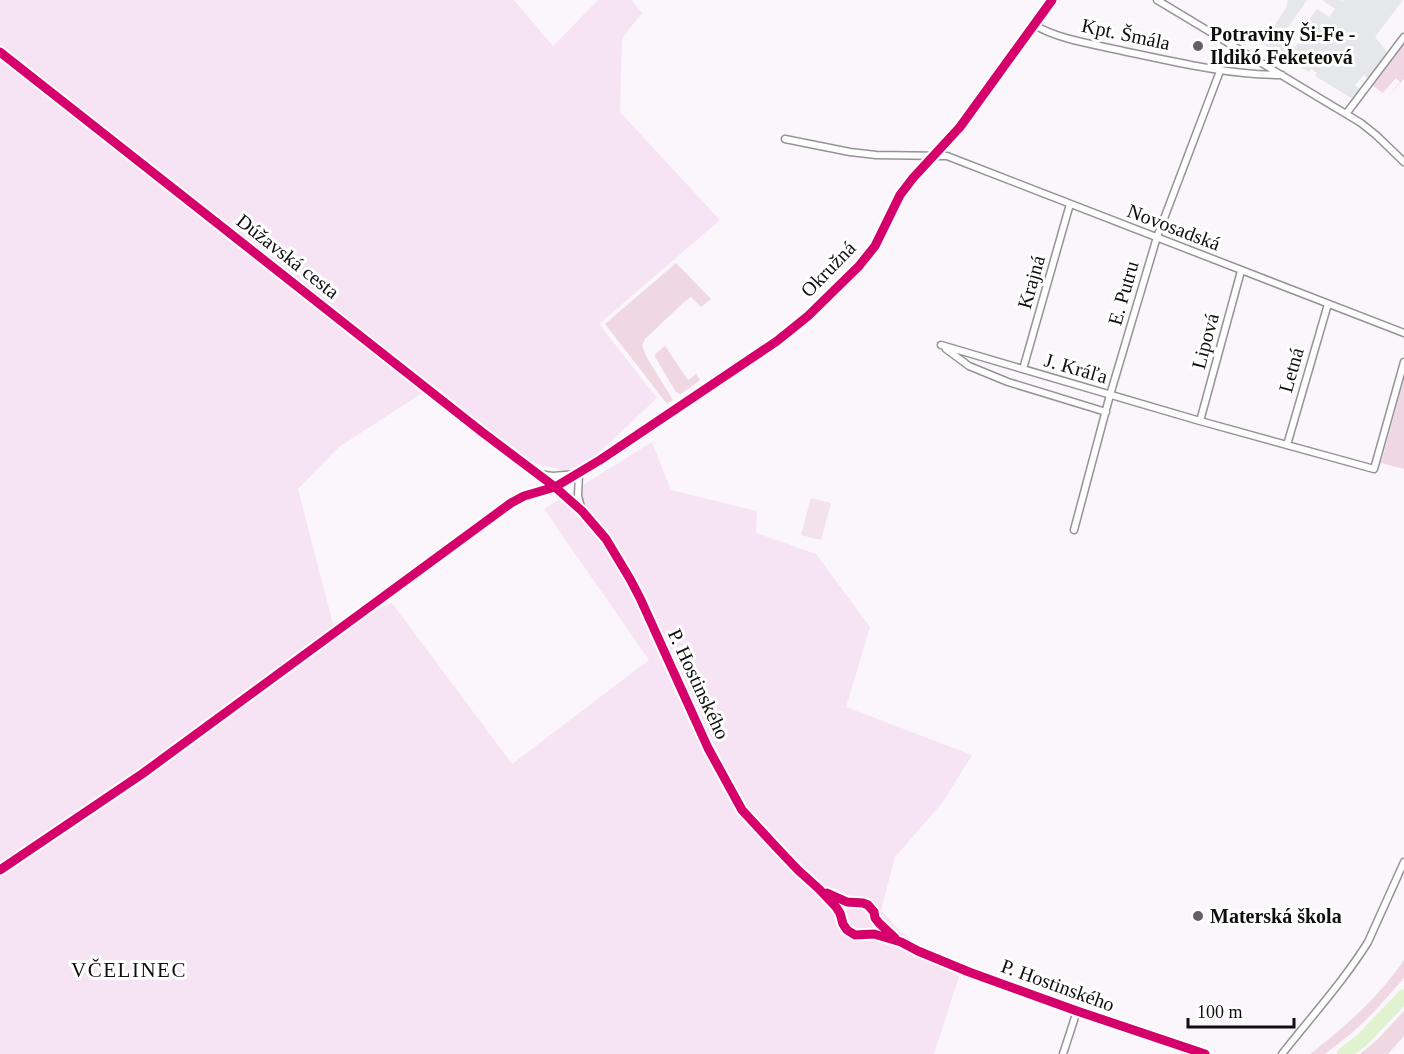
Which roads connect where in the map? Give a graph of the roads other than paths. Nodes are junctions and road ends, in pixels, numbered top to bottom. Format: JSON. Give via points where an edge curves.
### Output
{"nodes":[{"id":1,"x":1052,"y":0,"type":"edge"},
{"id":2,"x":1157,"y":0,"type":"edge"},
{"id":3,"x":1035,"y":25,"type":"junction"},
{"id":4,"x":1404,"y":38,"type":"edge"},
{"id":5,"x":0,"y":52,"type":"edge"},
{"id":6,"x":1220,"y":71,"type":"junction"},
{"id":7,"x":1283,"y":75,"type":"junction"},
{"id":8,"x":1346,"y":114,"type":"junction"},
{"id":9,"x":785,"y":139,"type":"dead end"},
{"id":10,"x":931,"y":156,"type":"junction"},
{"id":11,"x":1404,"y":162,"type":"edge"},
{"id":12,"x":1070,"y":204,"type":"junction"},
{"id":13,"x":1157,"y":237,"type":"junction"},
{"id":14,"x":1241,"y":271,"type":"junction"},
{"id":15,"x":1328,"y":304,"type":"junction"},
{"id":16,"x":1404,"y":333,"type":"edge"},
{"id":17,"x":1404,"y":362,"type":"edge"},
{"id":18,"x":1023,"y":369,"type":"junction"},
{"id":19,"x":1110,"y":395,"type":"junction"},
{"id":20,"x":1106,"y":412,"type":"junction"},
{"id":21,"x":1200,"y":421,"type":"junction"},
{"id":22,"x":1287,"y":444,"type":"junction"},
{"id":23,"x":579,"y":473,"type":"junction"},
{"id":24,"x":537,"y":474,"type":"junction"},
{"id":25,"x":555,"y":488,"type":"junction"},
{"id":26,"x":582,"y":511,"type":"junction"},
{"id":27,"x":1074,"y":530,"type":"dead end"},
{"id":28,"x":1404,"y":862,"type":"edge"},
{"id":29,"x":0,"y":870,"type":"edge"},
{"id":30,"x":819,"y":888,"type":"junction"},
{"id":31,"x":853,"y":903,"type":"junction"},
{"id":32,"x":876,"y":918,"type":"junction"},
{"id":33,"x":842,"y":919,"type":"junction"},
{"id":34,"x":867,"y":933,"type":"junction"},
{"id":35,"x":901,"y":942,"type":"junction"},
{"id":36,"x":1077,"y":1011,"type":"junction"},
{"id":37,"x":1063,"y":1054,"type":"edge"},
{"id":38,"x":1205,"y":1054,"type":"edge"},
{"id":39,"x":1282,"y":1054,"type":"edge"}],
"edges":[{"from":1,"to":3,"type":"street","name":"Okružná"},
{"from":2,"to":7,"type":"street"},
{"from":3,"to":6,"type":"street","name":"Kpt. Šmála","via":[[1094,45]]},
{"from":3,"to":10,"type":"street","name":"Okružná","via":[[960,127]]},
{"from":4,"to":8,"type":"street"},
{"from":5,"to":24,"type":"street","name":"Dúžavská cesta"},
{"from":6,"to":7,"type":"street","name":"Kpt. Šmála"},
{"from":6,"to":13,"type":"street","name":"E. Putru"},
{"from":7,"to":8,"type":"street"},
{"from":8,"to":11,"type":"street"},
{"from":9,"to":10,"type":"street","name":"Novosadská","via":[[850,152]]},
{"from":10,"to":12,"type":"street","name":"Novosadská","via":[[947,156]]},
{"from":10,"to":23,"type":"street","name":"Okružná","via":[[900,195],[875,246],[808,316],[691,400]]},
{"from":12,"to":13,"type":"street","name":"Novosadská"},
{"from":12,"to":18,"type":"street","name":"Krajná"},
{"from":13,"to":14,"type":"street","name":"Novosadská"},
{"from":13,"to":19,"type":"street","name":"E. Putru"},
{"from":14,"to":15,"type":"street","name":"Novosadská"},
{"from":14,"to":21,"type":"street","name":"Lipová"},
{"from":15,"to":16,"type":"street","name":"Novosadská"},
{"from":15,"to":22,"type":"street","name":"Letná"},
{"from":17,"to":22,"type":"street","name":"J. Kráľa","via":[[1374,469]]},
{"from":18,"to":19,"type":"street","name":"J. Kráľa"},
{"from":18,"to":20,"type":"street","name":"J. Kráľa","via":[[941,345],[969,366],[1008,382]]},
{"from":19,"to":20,"type":"street","name":"E. Putru"},
{"from":19,"to":21,"type":"street","name":"J. Kráľa"},
{"from":20,"to":27,"type":"street","name":"E. Putru"},
{"from":21,"to":22,"type":"street","name":"J. Kráľa"},
{"from":23,"to":24,"type":"street","name":"Okružná"},
{"from":23,"to":25,"type":"street","name":"Okružná"},
{"from":23,"to":26,"type":"street"},
{"from":24,"to":25,"type":"street","name":"Dúžavská cesta"},
{"from":25,"to":26,"type":"street","name":"P. Hostinského"},
{"from":25,"to":29,"type":"street","name":"Okružná","via":[[524,496],[498,512],[163,759]]},
{"from":26,"to":30,"type":"street","name":"P. Hostinského","via":[[606,539],[630,579],[708,748],[742,810]]},
{"from":28,"to":39,"type":"street","via":[[1368,942]]},
{"from":30,"to":31,"type":"street","name":"P. Hostinského"},
{"from":30,"to":33,"type":"street","name":"P. Hostinského"},
{"from":31,"to":32,"type":"street","name":"P. Hostinského","via":[[868,905]]},
{"from":31,"to":33,"type":"street","via":[[845,909]]},
{"from":32,"to":34,"type":"street"},
{"from":32,"to":35,"type":"street","name":"P. Hostinského"},
{"from":33,"to":34,"type":"street","name":"P. Hostinského","via":[[850,933]]},
{"from":34,"to":35,"type":"street","name":"P. Hostinského"},
{"from":35,"to":36,"type":"street","name":"P. Hostinského","via":[[969,972]]},
{"from":36,"to":37,"type":"street"},
{"from":36,"to":38,"type":"street","name":"P. Hostinského"}]}
